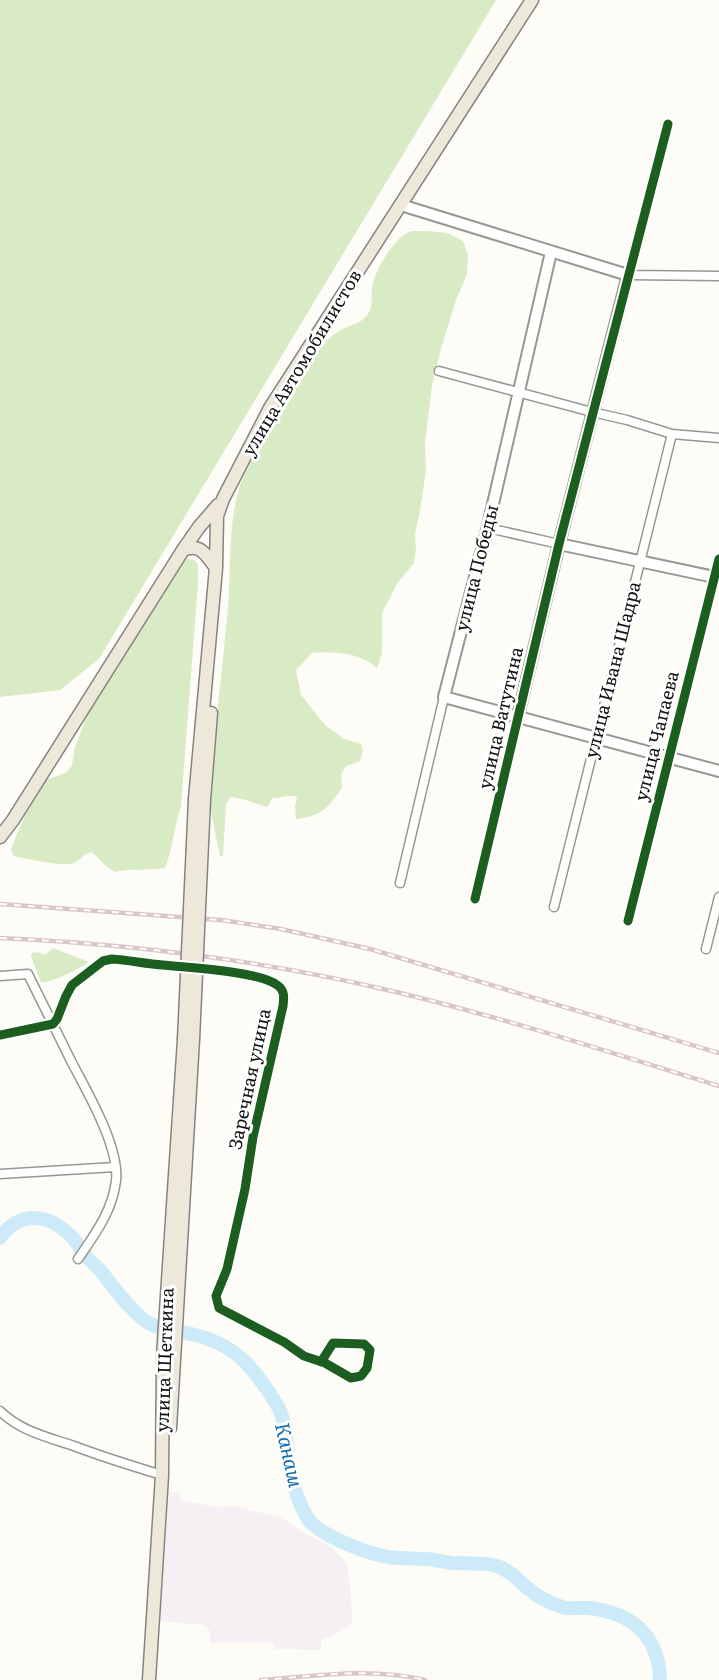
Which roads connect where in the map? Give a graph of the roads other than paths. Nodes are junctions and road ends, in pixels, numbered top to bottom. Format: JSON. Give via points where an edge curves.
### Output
{"nodes":[{"id":1,"x":532,"y":0,"type":"edge"},
{"id":2,"x":668,"y":124,"type":"dead end"},
{"id":3,"x":401,"y":205,"type":"junction"},
{"id":4,"x":551,"y":252,"type":"junction"},
{"id":5,"x":628,"y":275,"type":"junction"},
{"id":6,"x":719,"y":276,"type":"edge"},
{"id":7,"x":440,"y":371,"type":"dead end"},
{"id":8,"x":518,"y":392,"type":"junction"},
{"id":9,"x":592,"y":412,"type":"junction"},
{"id":10,"x":672,"y":434,"type":"junction"},
{"id":11,"x":719,"y":438,"type":"edge"},
{"id":12,"x":223,"y":499,"type":"junction"},
{"id":13,"x":488,"y":528,"type":"junction"},
{"id":14,"x":559,"y":544,"type":"junction"},
{"id":15,"x":183,"y":550,"type":"junction"},
{"id":16,"x":719,"y":559,"type":"edge"},
{"id":17,"x":640,"y":562,"type":"junction"},
{"id":18,"x":216,"y":568,"type":"junction"},
{"id":19,"x":717,"y":578,"type":"edge"},
{"id":20,"x":444,"y":697,"type":"junction"},
{"id":21,"x":518,"y":716,"type":"junction"},
{"id":22,"x":596,"y":739,"type":"junction"},
{"id":23,"x":669,"y":758,"type":"junction"},
{"id":24,"x":719,"y":771,"type":"edge"},
{"id":25,"x":200,"y":799,"type":"junction"},
{"id":26,"x":13,"y":820,"type":"junction"},
{"id":27,"x":0,"y":832,"type":"edge"},
{"id":28,"x":0,"y":837,"type":"edge"},
{"id":29,"x":400,"y":883,"type":"dead end"},
{"id":30,"x":719,"y":897,"type":"edge"},
{"id":31,"x":475,"y":899,"type":"dead end"},
{"id":32,"x":554,"y":908,"type":"dead end"},
{"id":33,"x":628,"y":921,"type":"dead end"},
{"id":34,"x":706,"y":948,"type":"dead end"},
{"id":35,"x":0,"y":976,"type":"edge"},
{"id":36,"x":53,"y":1024,"type":"junction"},
{"id":37,"x":0,"y":1035,"type":"edge"},
{"id":38,"x":115,"y":1167,"type":"junction"},
{"id":39,"x":0,"y":1174,"type":"edge"},
{"id":40,"x":78,"y":1259,"type":"dead end"},
{"id":41,"x":321,"y":1362,"type":"junction"},
{"id":42,"x":0,"y":1411,"type":"edge"},
{"id":43,"x":162,"y":1475,"type":"junction"},
{"id":44,"x":149,"y":1680,"type":"edge"}],
"edges":[{"from":1,"to":3,"type":"main road","name":"улица Автомобилистов"},
{"from":2,"to":5,"type":"street"},
{"from":3,"to":4,"type":"street"},
{"from":3,"to":12,"type":"main road","name":"улица Автомобилистов","via":[[270,408]]},
{"from":4,"to":5,"type":"street"},
{"from":4,"to":8,"type":"street","name":"улица Победы"},
{"from":5,"to":6,"type":"street"},
{"from":5,"to":9,"type":"street","name":"улица Ватутина"},
{"from":7,"to":8,"type":"street"},
{"from":8,"to":9,"type":"street"},
{"from":8,"to":13,"type":"street","name":"улица Победы"},
{"from":9,"to":10,"type":"street"},
{"from":9,"to":14,"type":"street","name":"улица Ватутина"},
{"from":10,"to":11,"type":"street"},
{"from":10,"to":17,"type":"street","name":"улица Ивана Шадра"},
{"from":12,"to":15,"type":"main road"},
{"from":12,"to":18,"type":"main road","name":"улица Автомобилистов","via":[[217,516]]},
{"from":12,"to":25,"type":"main road","via":[[222,567]]},
{"from":13,"to":14,"type":"street"},
{"from":13,"to":20,"type":"street","name":"улица Победы"},
{"from":14,"to":17,"type":"street"},
{"from":14,"to":21,"type":"street","name":"улица Ватутина"},
{"from":15,"to":18,"type":"main road","via":[[200,549]]},
{"from":15,"to":26,"type":"main road"},
{"from":16,"to":19,"type":"street","name":"улица Чапаева"},
{"from":17,"to":19,"type":"street"},
{"from":17,"to":22,"type":"street","name":"улица Ивана Шадра"},
{"from":18,"to":25,"type":"main road","name":"улица Автомобилистов"},
{"from":19,"to":23,"type":"street","name":"улица Чапаева"},
{"from":20,"to":21,"type":"street"},
{"from":20,"to":29,"type":"street","name":"улица Победы"},
{"from":21,"to":22,"type":"street"},
{"from":21,"to":31,"type":"street","name":"улица Ватутина"},
{"from":22,"to":23,"type":"street"},
{"from":22,"to":32,"type":"street","name":"улица Ивана Шадра"},
{"from":23,"to":24,"type":"street"},
{"from":23,"to":33,"type":"street","name":"улица Чапаева"},
{"from":25,"to":43,"type":"main road","name":"улица Щеткина","bridge":true},
{"from":26,"to":27,"type":"main road"},
{"from":26,"to":28,"type":"main road"},
{"from":30,"to":34,"type":"street"},
{"from":35,"to":36,"type":"street","via":[[28,974]]},
{"from":36,"to":37,"type":"street"},
{"from":36,"to":38,"type":"street","via":[[96,1108]]},
{"from":36,"to":41,"type":"street","name":"Заречная улица","via":[[72,986],[103,961],[112,959],[234,973],[266,979],[281,988],[283,1006],[245,1189],[227,1269],[216,1296],[219,1308]]},
{"from":38,"to":39,"type":"street"},
{"from":38,"to":40,"type":"street","via":[[112,1202],[103,1223]]},
{"from":41,"to":41,"type":"street","via":[[351,1378],[361,1376],[367,1368],[369,1350],[364,1344],[333,1343]]},
{"from":42,"to":43,"type":"street","via":[[27,1430]]},
{"from":43,"to":44,"type":"main road","name":"улица Щеткина"}]}
